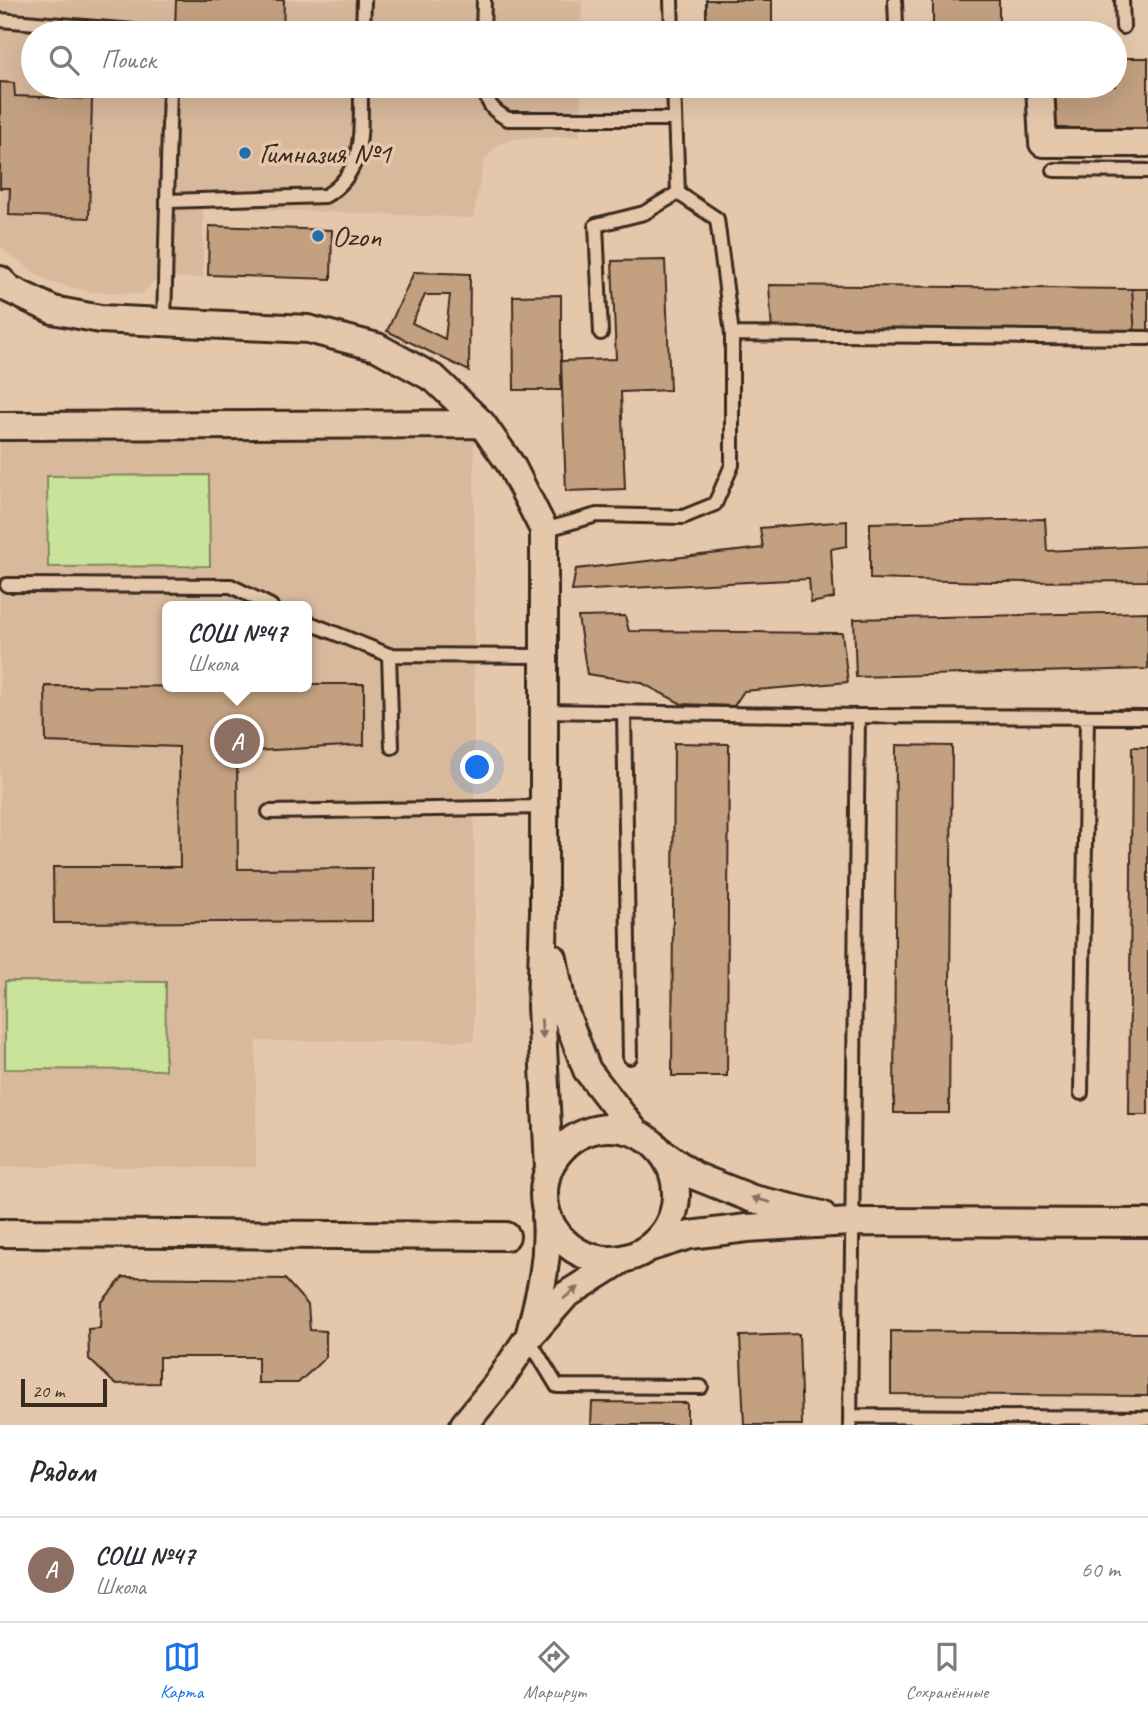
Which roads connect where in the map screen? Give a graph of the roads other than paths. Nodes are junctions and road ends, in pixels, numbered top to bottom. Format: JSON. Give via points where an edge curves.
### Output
{"nodes":[{"id":1,"x":365,"y":0,"type":"edge"},
{"id":2,"x":484,"y":0,"type":"edge"},
{"id":3,"x":671,"y":0,"type":"edge"},
{"id":4,"x":895,"y":0,"type":"edge"},
{"id":5,"x":1122,"y":0,"type":"edge"},
{"id":6,"x":0,"y":20,"type":"edge"},
{"id":7,"x":364,"y":21,"type":"edge"},
{"id":8,"x":484,"y":21,"type":"edge"},
{"id":9,"x":672,"y":21,"type":"edge"},
{"id":10,"x":896,"y":21,"type":"edge"},
{"id":11,"x":1123,"y":21,"type":"edge"},
{"id":12,"x":21,"y":22,"type":"edge"},
{"id":13,"x":170,"y":98,"type":"edge"},
{"id":14,"x":361,"y":98,"type":"edge"},
{"id":15,"x":486,"y":98,"type":"edge"},
{"id":16,"x":674,"y":98,"type":"edge"},
{"id":17,"x":1041,"y":98,"type":"edge"},
{"id":18,"x":675,"y":119,"type":"junction"},
{"id":19,"x":1148,"y":143,"type":"edge"},
{"id":20,"x":1054,"y":170,"type":"dead end"},
{"id":21,"x":1148,"y":171,"type":"edge"},
{"id":22,"x":678,"y":192,"type":"junction"},
{"id":23,"x":167,"y":201,"type":"junction"},
{"id":24,"x":3,"y":287,"type":"edge"},
{"id":25,"x":164,"y":323,"type":"junction"},
{"id":26,"x":601,"y":333,"type":"dead end"},
{"id":27,"x":732,"y":334,"type":"junction"},
{"id":28,"x":1148,"y":338,"type":"edge"},
{"id":29,"x":482,"y":424,"type":"junction"},
{"id":30,"x":0,"y":426,"type":"edge"},
{"id":31,"x":544,"y":530,"type":"junction"},
{"id":32,"x":7,"y":585,"type":"dead end"},
{"id":33,"x":261,"y":601,"type":"edge"},
{"id":34,"x":312,"y":624,"type":"edge"},
{"id":35,"x":389,"y":654,"type":"junction"},
{"id":36,"x":545,"y":656,"type":"junction"},
{"id":37,"x":544,"y":711,"type":"junction"},
{"id":38,"x":624,"y":712,"type":"junction"},
{"id":39,"x":858,"y":716,"type":"junction"},
{"id":40,"x":1087,"y":717,"type":"junction"},
{"id":41,"x":1148,"y":717,"type":"edge"},
{"id":42,"x":392,"y":747,"type":"dead end"},
{"id":43,"x":544,"y":807,"type":"junction"},
{"id":44,"x":269,"y":812,"type":"dead end"},
{"id":45,"x":544,"y":912,"type":"junction"},
{"id":46,"x":630,"y":1057,"type":"dead end"},
{"id":47,"x":1080,"y":1093,"type":"dead end"},
{"id":48,"x":636,"y":1133,"type":"junction"},
{"id":49,"x":660,"y":1151,"type":"junction"},
{"id":50,"x":549,"y":1168,"type":"junction"},
{"id":51,"x":545,"y":1208,"type":"junction"},
{"id":52,"x":851,"y":1222,"type":"junction"},
{"id":53,"x":1148,"y":1223,"type":"edge"},
{"id":54,"x":0,"y":1233,"type":"edge"},
{"id":55,"x":506,"y":1236,"type":"dead end"},
{"id":56,"x":651,"y":1247,"type":"junction"},
{"id":57,"x":623,"y":1259,"type":"junction"},
{"id":58,"x":528,"y":1338,"type":"junction"},
{"id":59,"x":701,"y":1387,"type":"dead end"},
{"id":60,"x":1148,"y":1418,"type":"edge"},
{"id":61,"x":850,"y":1421,"type":"edge"},
{"id":62,"x":1059,"y":1421,"type":"edge"},
{"id":63,"x":464,"y":1425,"type":"edge"}],
"edges":[{"from":1,"to":7,"type":"lane"},
{"from":2,"to":8,"type":"lane"},
{"from":3,"to":9,"type":"lane"},
{"from":4,"to":10,"type":"lane"},
{"from":5,"to":11,"type":"lane"},
{"from":6,"to":12,"type":"lane"},
{"from":13,"to":23,"type":"lane"},
{"from":14,"to":23,"type":"lane","via":[[359,148],[352,172],[325,196]]},
{"from":15,"to":18,"type":"lane","via":[[494,111],[508,119]]},
{"from":16,"to":18,"type":"lane"},
{"from":17,"to":19,"type":"street","via":[[1043,144]]},
{"from":18,"to":22,"type":"lane"},
{"from":20,"to":21,"type":"lane"},
{"from":22,"to":26,"type":"lane","via":[[644,213],[596,225]]},
{"from":22,"to":27,"type":"lane","via":[[717,219]]},
{"from":23,"to":25,"type":"lane"},
{"from":24,"to":25,"type":"street","via":[[52,310]]},
{"from":25,"to":29,"type":"street","via":[[308,329],[377,347],[435,379]]},
{"from":27,"to":28,"type":"lane"},
{"from":27,"to":31,"type":"lane","via":[[732,465],[715,504],[683,517],[597,516]]},
{"from":29,"to":30,"type":"street"},
{"from":29,"to":31,"type":"street","via":[[511,466]]},
{"from":31,"to":36,"type":"street"},
{"from":32,"to":33,"type":"lane","via":[[231,586]]},
{"from":34,"to":35,"type":"lane"},
{"from":35,"to":36,"type":"lane"},
{"from":35,"to":42,"type":"lane"},
{"from":36,"to":37,"type":"street"},
{"from":37,"to":38,"type":"lane"},
{"from":37,"to":43,"type":"street"},
{"from":38,"to":39,"type":"lane"},
{"from":38,"to":46,"type":"lane"},
{"from":39,"to":40,"type":"lane"},
{"from":39,"to":52,"type":"lane"},
{"from":40,"to":41,"type":"lane"},
{"from":40,"to":47,"type":"lane"},
{"from":43,"to":44,"type":"lane"},
{"from":43,"to":45,"type":"street"},
{"from":45,"to":48,"type":"street","via":[[562,1005],[587,1069]]},
{"from":45,"to":50,"type":"street","one_way":true,"via":[[541,1006]]},
{"from":48,"to":49,"type":"street"},
{"from":48,"to":50,"type":"street","via":[[616,1128],[576,1137]]},
{"from":52,"to":49,"type":"street","one_way":true,"via":[[753,1199],[695,1176]]},
{"from":49,"to":56,"type":"street","via":[[676,1191],[666,1231]]},
{"from":50,"to":51,"type":"street"},
{"from":51,"to":57,"type":"street","via":[[561,1239],[579,1253],[601,1260]]},
{"from":51,"to":58,"type":"street","via":[[544,1278]]},
{"from":52,"to":53,"type":"street"},
{"from":52,"to":56,"type":"street","via":[[713,1232]]},
{"from":52,"to":61,"type":"lane"},
{"from":54,"to":55,"type":"street"},
{"from":56,"to":57,"type":"street"},
{"from":58,"to":57,"type":"street","one_way":true,"via":[[566,1295]]},
{"from":58,"to":59,"type":"lane","via":[[556,1385]]},
{"from":58,"to":63,"type":"street"},
{"from":60,"to":62,"type":"lane"},
{"from":61,"to":62,"type":"lane"}]}
